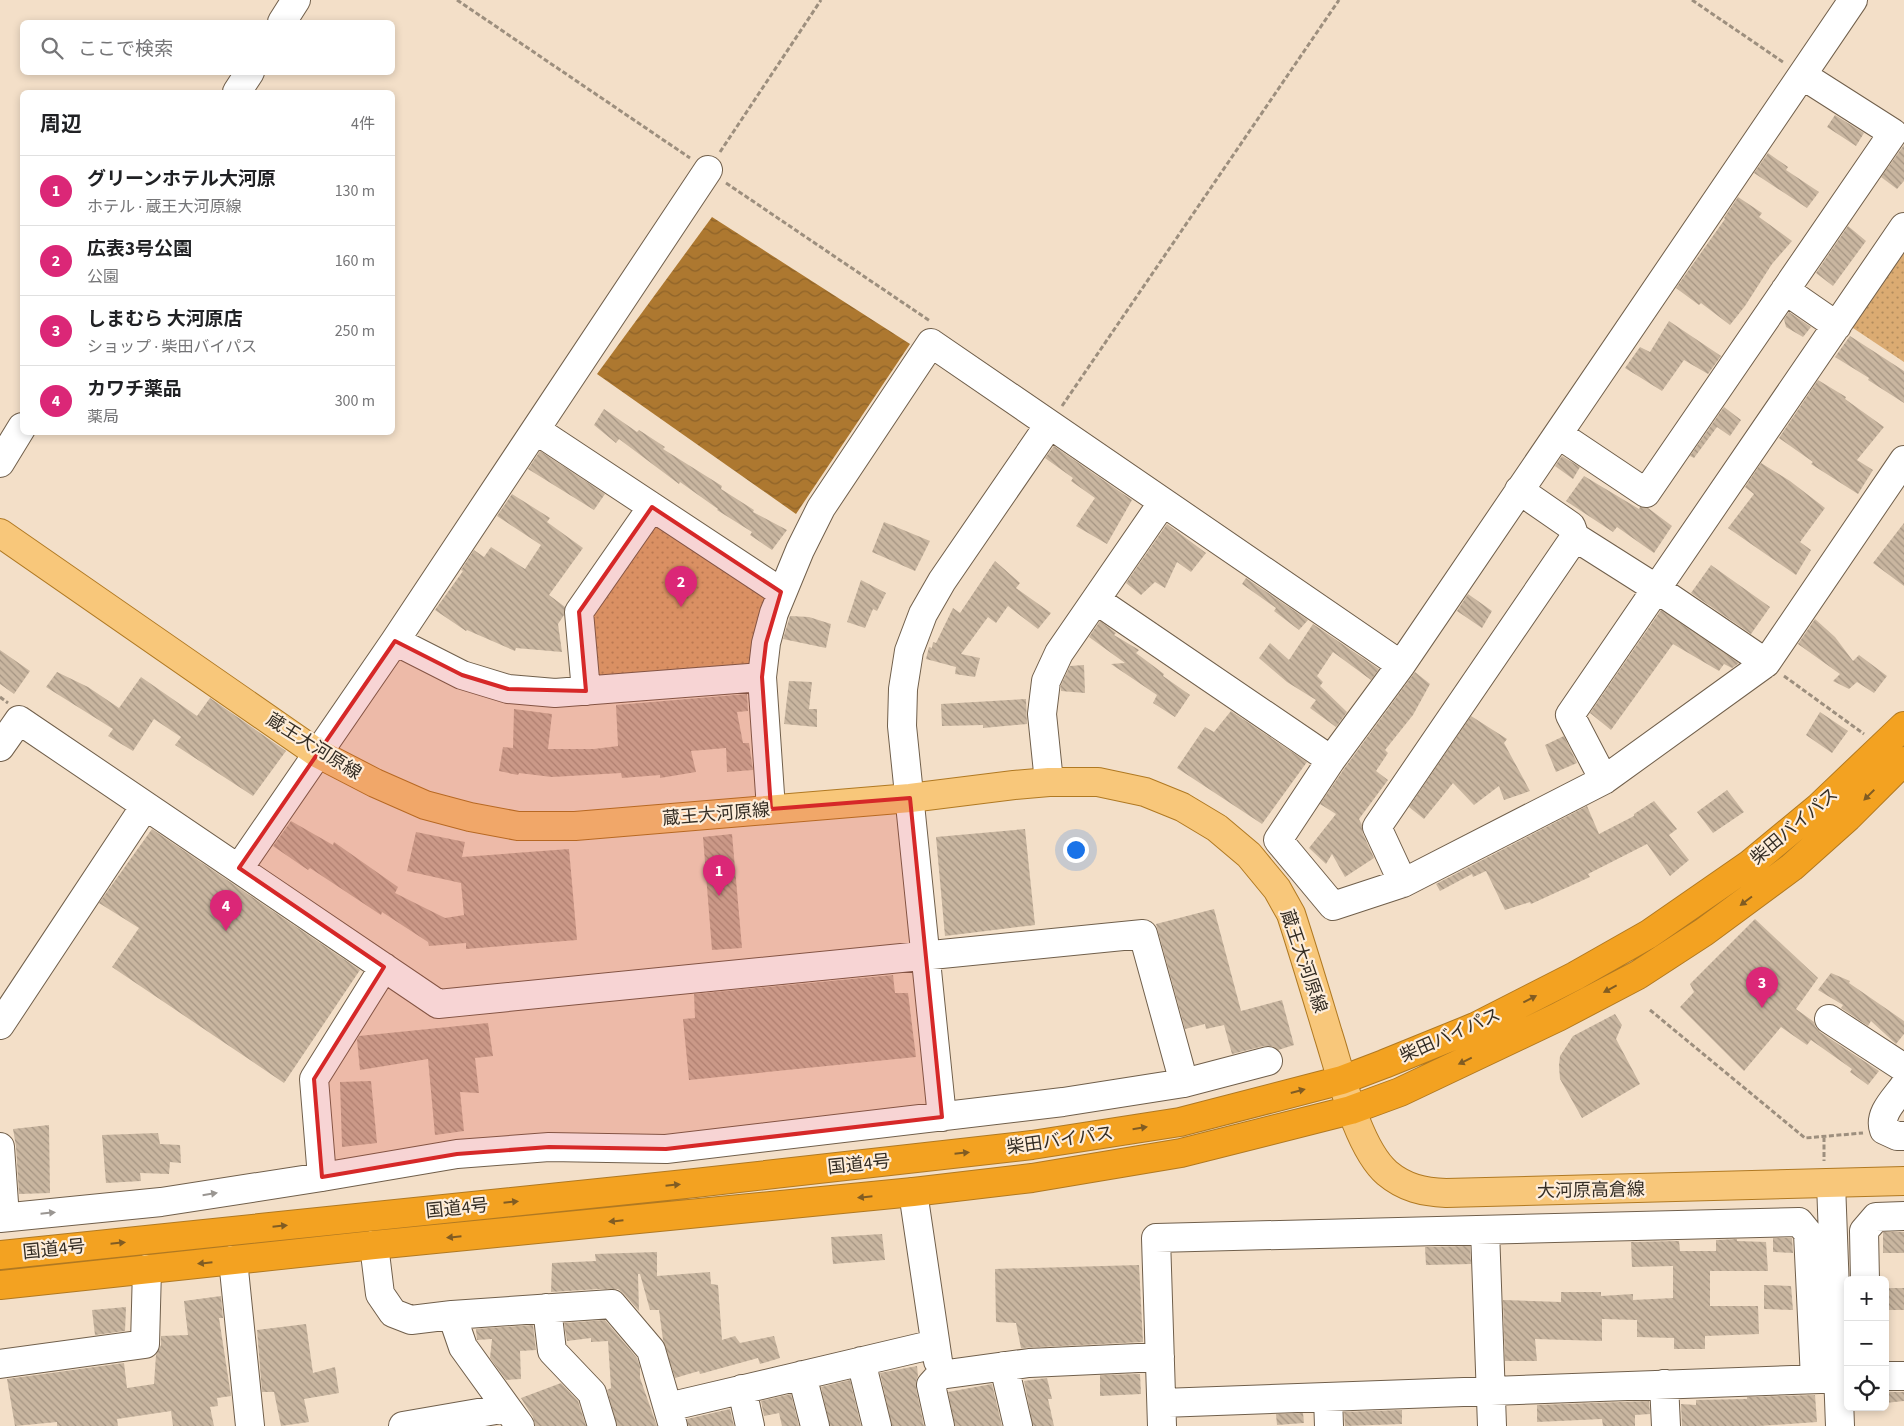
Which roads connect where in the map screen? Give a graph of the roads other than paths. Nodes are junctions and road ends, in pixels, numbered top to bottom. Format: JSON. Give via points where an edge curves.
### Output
{"nodes":[{"id":1,"x":296,"y":0,"type":"edge"},
{"id":2,"x":1853,"y":0,"type":"edge"},
{"id":3,"x":283,"y":20,"type":"edge"},
{"id":4,"x":248,"y":75,"type":"edge"},
{"id":5,"x":1802,"y":75,"type":"junction"},
{"id":6,"x":238,"y":90,"type":"edge"},
{"id":7,"x":708,"y":170,"type":"road end"},
{"id":8,"x":1904,"y":227,"type":"edge"},
{"id":9,"x":1785,"y":290,"type":"junction"},
{"id":10,"x":1837,"y":326,"type":"junction"},
{"id":11,"x":1049,"y":425,"type":"junction"},
{"id":12,"x":20,"y":430,"type":"edge"},
{"id":13,"x":536,"y":430,"type":"junction"},
{"id":14,"x":1558,"y":434,"type":"junction"},
{"id":15,"x":1904,"y":460,"type":"edge"},
{"id":16,"x":0,"y":463,"type":"edge"},
{"id":17,"x":1519,"y":490,"type":"junction"},
{"id":18,"x":1163,"y":502,"type":"junction"},
{"id":19,"x":652,"y":507,"type":"junction"},
{"id":20,"x":0,"y":533,"type":"edge"},
{"id":21,"x":1575,"y":537,"type":"junction"},
{"id":22,"x":1657,"y":589,"type":"junction"},
{"id":23,"x":781,"y":592,"type":"junction"},
{"id":24,"x":1096,"y":600,"type":"junction"},
{"id":25,"x":395,"y":641,"type":"junction"},
{"id":26,"x":1766,"y":663,"type":"junction"},
{"id":27,"x":1401,"y":665,"type":"junction"},
{"id":28,"x":762,"y":678,"type":"junction"},
{"id":29,"x":586,"y":691,"type":"junction"},
{"id":30,"x":1904,"y":726,"type":"edge"},
{"id":31,"x":0,"y":747,"type":"edge"},
{"id":32,"x":317,"y":753,"type":"junction"},
{"id":33,"x":1331,"y":760,"type":"junction"},
{"id":34,"x":1904,"y":761,"type":"edge"},
{"id":35,"x":1604,"y":780,"type":"junction"},
{"id":36,"x":1049,"y":782,"type":"junction"},
{"id":37,"x":910,"y":798,"type":"junction"},
{"id":38,"x":145,"y":806,"type":"junction"},
{"id":39,"x":771,"y":809,"type":"junction"},
{"id":40,"x":239,"y":868,"type":"junction"},
{"id":41,"x":1403,"y":883,"type":"junction"},
{"id":42,"x":925,"y":956,"type":"junction"},
{"id":43,"x":384,"y":967,"type":"junction"},
{"id":44,"x":1829,"y":1018,"type":"dead end"},
{"id":45,"x":0,"y":1025,"type":"edge"},
{"id":46,"x":1268,"y":1061,"type":"dead end"},
{"id":47,"x":1904,"y":1068,"type":"edge"},
{"id":48,"x":1342,"y":1080,"type":"junction"},
{"id":49,"x":1184,"y":1083,"type":"junction"},
{"id":50,"x":1904,"y":1086,"type":"edge"},
{"id":51,"x":1351,"y":1110,"type":"junction"},
{"id":52,"x":942,"y":1117,"type":"junction"},
{"id":53,"x":1893,"y":1131,"type":"edge"},
{"id":54,"x":0,"y":1147,"type":"edge"},
{"id":55,"x":913,"y":1158,"type":"joint"},
{"id":56,"x":1828,"y":1174,"type":"junction"},
{"id":57,"x":322,"y":1177,"type":"junction"},
{"id":58,"x":1904,"y":1181,"type":"edge"},
{"id":59,"x":913,"y":1192,"type":"junction"},
{"id":60,"x":1904,"y":1216,"type":"edge"},
{"id":61,"x":3,"y":1217,"type":"edge"},
{"id":62,"x":1485,"y":1230,"type":"junction"},
{"id":63,"x":374,"y":1245,"type":"junction"},
{"id":64,"x":0,"y":1255,"type":"edge"},
{"id":65,"x":233,"y":1260,"type":"junction"},
{"id":66,"x":147,"y":1269,"type":"junction"},
{"id":67,"x":1865,"y":1276,"type":"edge"},
{"id":68,"x":0,"y":1285,"type":"edge"},
{"id":69,"x":547,"y":1308,"type":"junction"},
{"id":70,"x":452,"y":1315,"type":"junction"},
{"id":71,"x":935,"y":1344,"type":"junction"},
{"id":72,"x":1160,"y":1357,"type":"junction"},
{"id":73,"x":861,"y":1362,"type":"junction"},
{"id":74,"x":0,"y":1364,"type":"edge"},
{"id":75,"x":1004,"y":1366,"type":"junction"},
{"id":76,"x":802,"y":1375,"type":"junction"},
{"id":77,"x":940,"y":1375,"type":"junction"},
{"id":78,"x":1889,"y":1376,"type":"edge"},
{"id":79,"x":1904,"y":1376,"type":"edge"},
{"id":80,"x":1834,"y":1378,"type":"edge"},
{"id":81,"x":1664,"y":1384,"type":"junction"},
{"id":82,"x":742,"y":1389,"type":"junction"},
{"id":83,"x":1491,"y":1391,"type":"junction"},
{"id":84,"x":1328,"y":1397,"type":"junction"},
{"id":85,"x":1162,"y":1414,"type":"edge"},
{"id":86,"x":514,"y":1417,"type":"edge"},
{"id":87,"x":670,"y":1417,"type":"edge"},
{"id":88,"x":250,"y":1426,"type":"edge"},
{"id":89,"x":403,"y":1426,"type":"edge"},
{"id":90,"x":602,"y":1426,"type":"edge"},
{"id":91,"x":750,"y":1426,"type":"edge"},
{"id":92,"x":815,"y":1426,"type":"edge"},
{"id":93,"x":877,"y":1426,"type":"edge"},
{"id":94,"x":940,"y":1426,"type":"edge"},
{"id":95,"x":1018,"y":1426,"type":"edge"},
{"id":96,"x":1329,"y":1426,"type":"edge"},
{"id":97,"x":1492,"y":1426,"type":"edge"},
{"id":98,"x":1666,"y":1426,"type":"edge"},
{"id":99,"x":1840,"y":1426,"type":"edge"}],
"edges":[{"from":1,"to":3,"type":"street"},
{"from":2,"to":5,"type":"street"},
{"from":4,"to":6,"type":"street"},
{"from":5,"to":9,"type":"street","via":[[1893,133]]},
{"from":5,"to":14,"type":"street"},
{"from":7,"to":13,"type":"street"},
{"from":8,"to":10,"type":"street"},
{"from":9,"to":10,"type":"street"},
{"from":9,"to":14,"type":"street","via":[[1646,493]]},
{"from":10,"to":22,"type":"street"},
{"from":11,"to":18,"type":"street"},
{"from":11,"to":23,"type":"street","via":[[931,343],[822,508]]},
{"from":11,"to":37,"type":"street","via":[[942,581],[923,614],[909,651],[902,726]]},
{"from":12,"to":16,"type":"street"},
{"from":13,"to":19,"type":"street"},
{"from":13,"to":25,"type":"street"},
{"from":14,"to":17,"type":"street"},
{"from":15,"to":26,"type":"street"},
{"from":17,"to":21,"type":"street","via":[[1571,526]]},
{"from":17,"to":27,"type":"street"},
{"from":18,"to":24,"type":"street"},
{"from":18,"to":27,"type":"street"},
{"from":19,"to":23,"type":"street"},
{"from":19,"to":29,"type":"street","via":[[579,612]]},
{"from":20,"to":32,"type":"main road","name":"蔵王大河原線"},
{"from":21,"to":22,"type":"street"},
{"from":21,"to":41,"type":"street","via":[[1378,827]]},
{"from":22,"to":26,"type":"street"},
{"from":22,"to":35,"type":"street","via":[[1570,715]]},
{"from":23,"to":28,"type":"street","via":[[766,643]]},
{"from":24,"to":33,"type":"street"},
{"from":24,"to":36,"type":"street","via":[[1059,653],[1046,681],[1042,714]]},
{"from":25,"to":29,"type":"street","via":[[462,675],[508,689],[555,693]]},
{"from":25,"to":32,"type":"street"},
{"from":26,"to":35,"type":"street"},
{"from":27,"to":33,"type":"street"},
{"from":28,"to":29,"type":"street"},
{"from":28,"to":39,"type":"street"},
{"from":48,"to":30,"type":"highway","name":"柴田バイパス","one_way":true,"via":[[1475,1027],[1649,934],[1750,864],[1819,807]]},
{"from":31,"to":38,"type":"street","via":[[18,720]]},
{"from":32,"to":39,"type":"main road","name":"蔵王大河原線","via":[[425,805],[518,826],[575,826]]},
{"from":32,"to":40,"type":"street"},
{"from":33,"to":41,"type":"street","via":[[1278,840],[1333,906]]},
{"from":34,"to":51,"type":"highway","name":"柴田バイパス","one_way":true,"via":[[1792,867],[1704,932],[1638,974],[1558,1017],[1400,1092]]},
{"from":35,"to":41,"type":"street"},
{"from":36,"to":37,"type":"main road","name":"蔵王大河原線"},
{"from":36,"to":48,"type":"main road","name":"蔵王大河原線","via":[[1098,782],[1145,792],[1182,807],[1217,828],[1249,855],[1278,889],[1291,914]]},
{"from":37,"to":39,"type":"main road","name":"蔵王大河原線"},
{"from":37,"to":42,"type":"street"},
{"from":38,"to":40,"type":"street"},
{"from":38,"to":45,"type":"street"},
{"from":40,"to":43,"type":"street"},
{"from":42,"to":43,"type":"street","via":[[438,1004]]},
{"from":42,"to":49,"type":"street","via":[[1143,934]]},
{"from":42,"to":52,"type":"street"},
{"from":43,"to":57,"type":"street","via":[[314,1079]]},
{"from":44,"to":47,"type":"street"},
{"from":46,"to":49,"type":"street"},
{"from":48,"to":51,"type":"main road","name":"大河原高倉線"},
{"from":55,"to":48,"type":"highway","name":"柴田バイパス","one_way":true,"via":[[1032,1145],[1180,1122]]},
{"from":49,"to":52,"type":"street"},
{"from":50,"to":53,"type":"street","via":[[1884,1115]]},
{"from":51,"to":56,"type":"main road","name":"大河原高倉線","via":[[1370,1152],[1386,1172],[1423,1192],[1446,1194]]},
{"from":51,"to":59,"type":"highway","name":"柴田バイパス","via":[[1181,1154],[1032,1178]]},
{"from":52,"to":57,"type":"street","via":[[666,1149],[549,1147],[457,1154]]},
{"from":54,"to":61,"type":"street"},
{"from":64,"to":55,"type":"highway","name":"国道4号","one_way":true},
{"from":56,"to":58,"type":"main road","name":"大河原高倉線"},
{"from":56,"to":80,"type":"street"},
{"from":61,"to":57,"type":"street","one_way":true,"via":[[161,1202]]},
{"from":59,"to":63,"type":"highway","name":"国道4号","one_way":true},
{"from":59,"to":71,"type":"street"},
{"from":60,"to":67,"type":"street","via":[[1876,1217],[1864,1231]]},
{"from":62,"to":72,"type":"street","via":[[1156,1238]]},
{"from":62,"to":80,"type":"street","via":[[1799,1222],[1808,1233]]},
{"from":62,"to":83,"type":"street"},
{"from":63,"to":65,"type":"highway","name":"国道4号"},
{"from":63,"to":70,"type":"street","via":[[380,1294],[393,1313],[411,1320]]},
{"from":65,"to":66,"type":"highway","name":"国道4号","one_way":true},
{"from":65,"to":88,"type":"street"},
{"from":66,"to":68,"type":"highway","name":"国道4号"},
{"from":66,"to":74,"type":"street","via":[[145,1344]]},
{"from":69,"to":70,"type":"street"},
{"from":69,"to":87,"type":"street","via":[[612,1304],[651,1350]]},
{"from":69,"to":90,"type":"street","via":[[552,1350],[592,1393]]},
{"from":70,"to":86,"type":"street","via":[[463,1347]]},
{"from":71,"to":73,"type":"street"},
{"from":71,"to":77,"type":"street"},
{"from":72,"to":75,"type":"street"},
{"from":72,"to":85,"type":"street"},
{"from":73,"to":76,"type":"street"},
{"from":73,"to":93,"type":"street"},
{"from":75,"to":77,"type":"street"},
{"from":75,"to":95,"type":"street"},
{"from":76,"to":82,"type":"street"},
{"from":76,"to":92,"type":"street"},
{"from":77,"to":94,"type":"street","via":[[931,1385]]},
{"from":78,"to":79,"type":"street"},
{"from":80,"to":81,"type":"street"},
{"from":80,"to":99,"type":"street"},
{"from":81,"to":83,"type":"street"},
{"from":81,"to":98,"type":"street"},
{"from":82,"to":87,"type":"street"},
{"from":82,"to":91,"type":"street"},
{"from":83,"to":84,"type":"street"},
{"from":83,"to":97,"type":"street"},
{"from":84,"to":85,"type":"street"},
{"from":84,"to":96,"type":"street"},
{"from":86,"to":89,"type":"street"}]}
